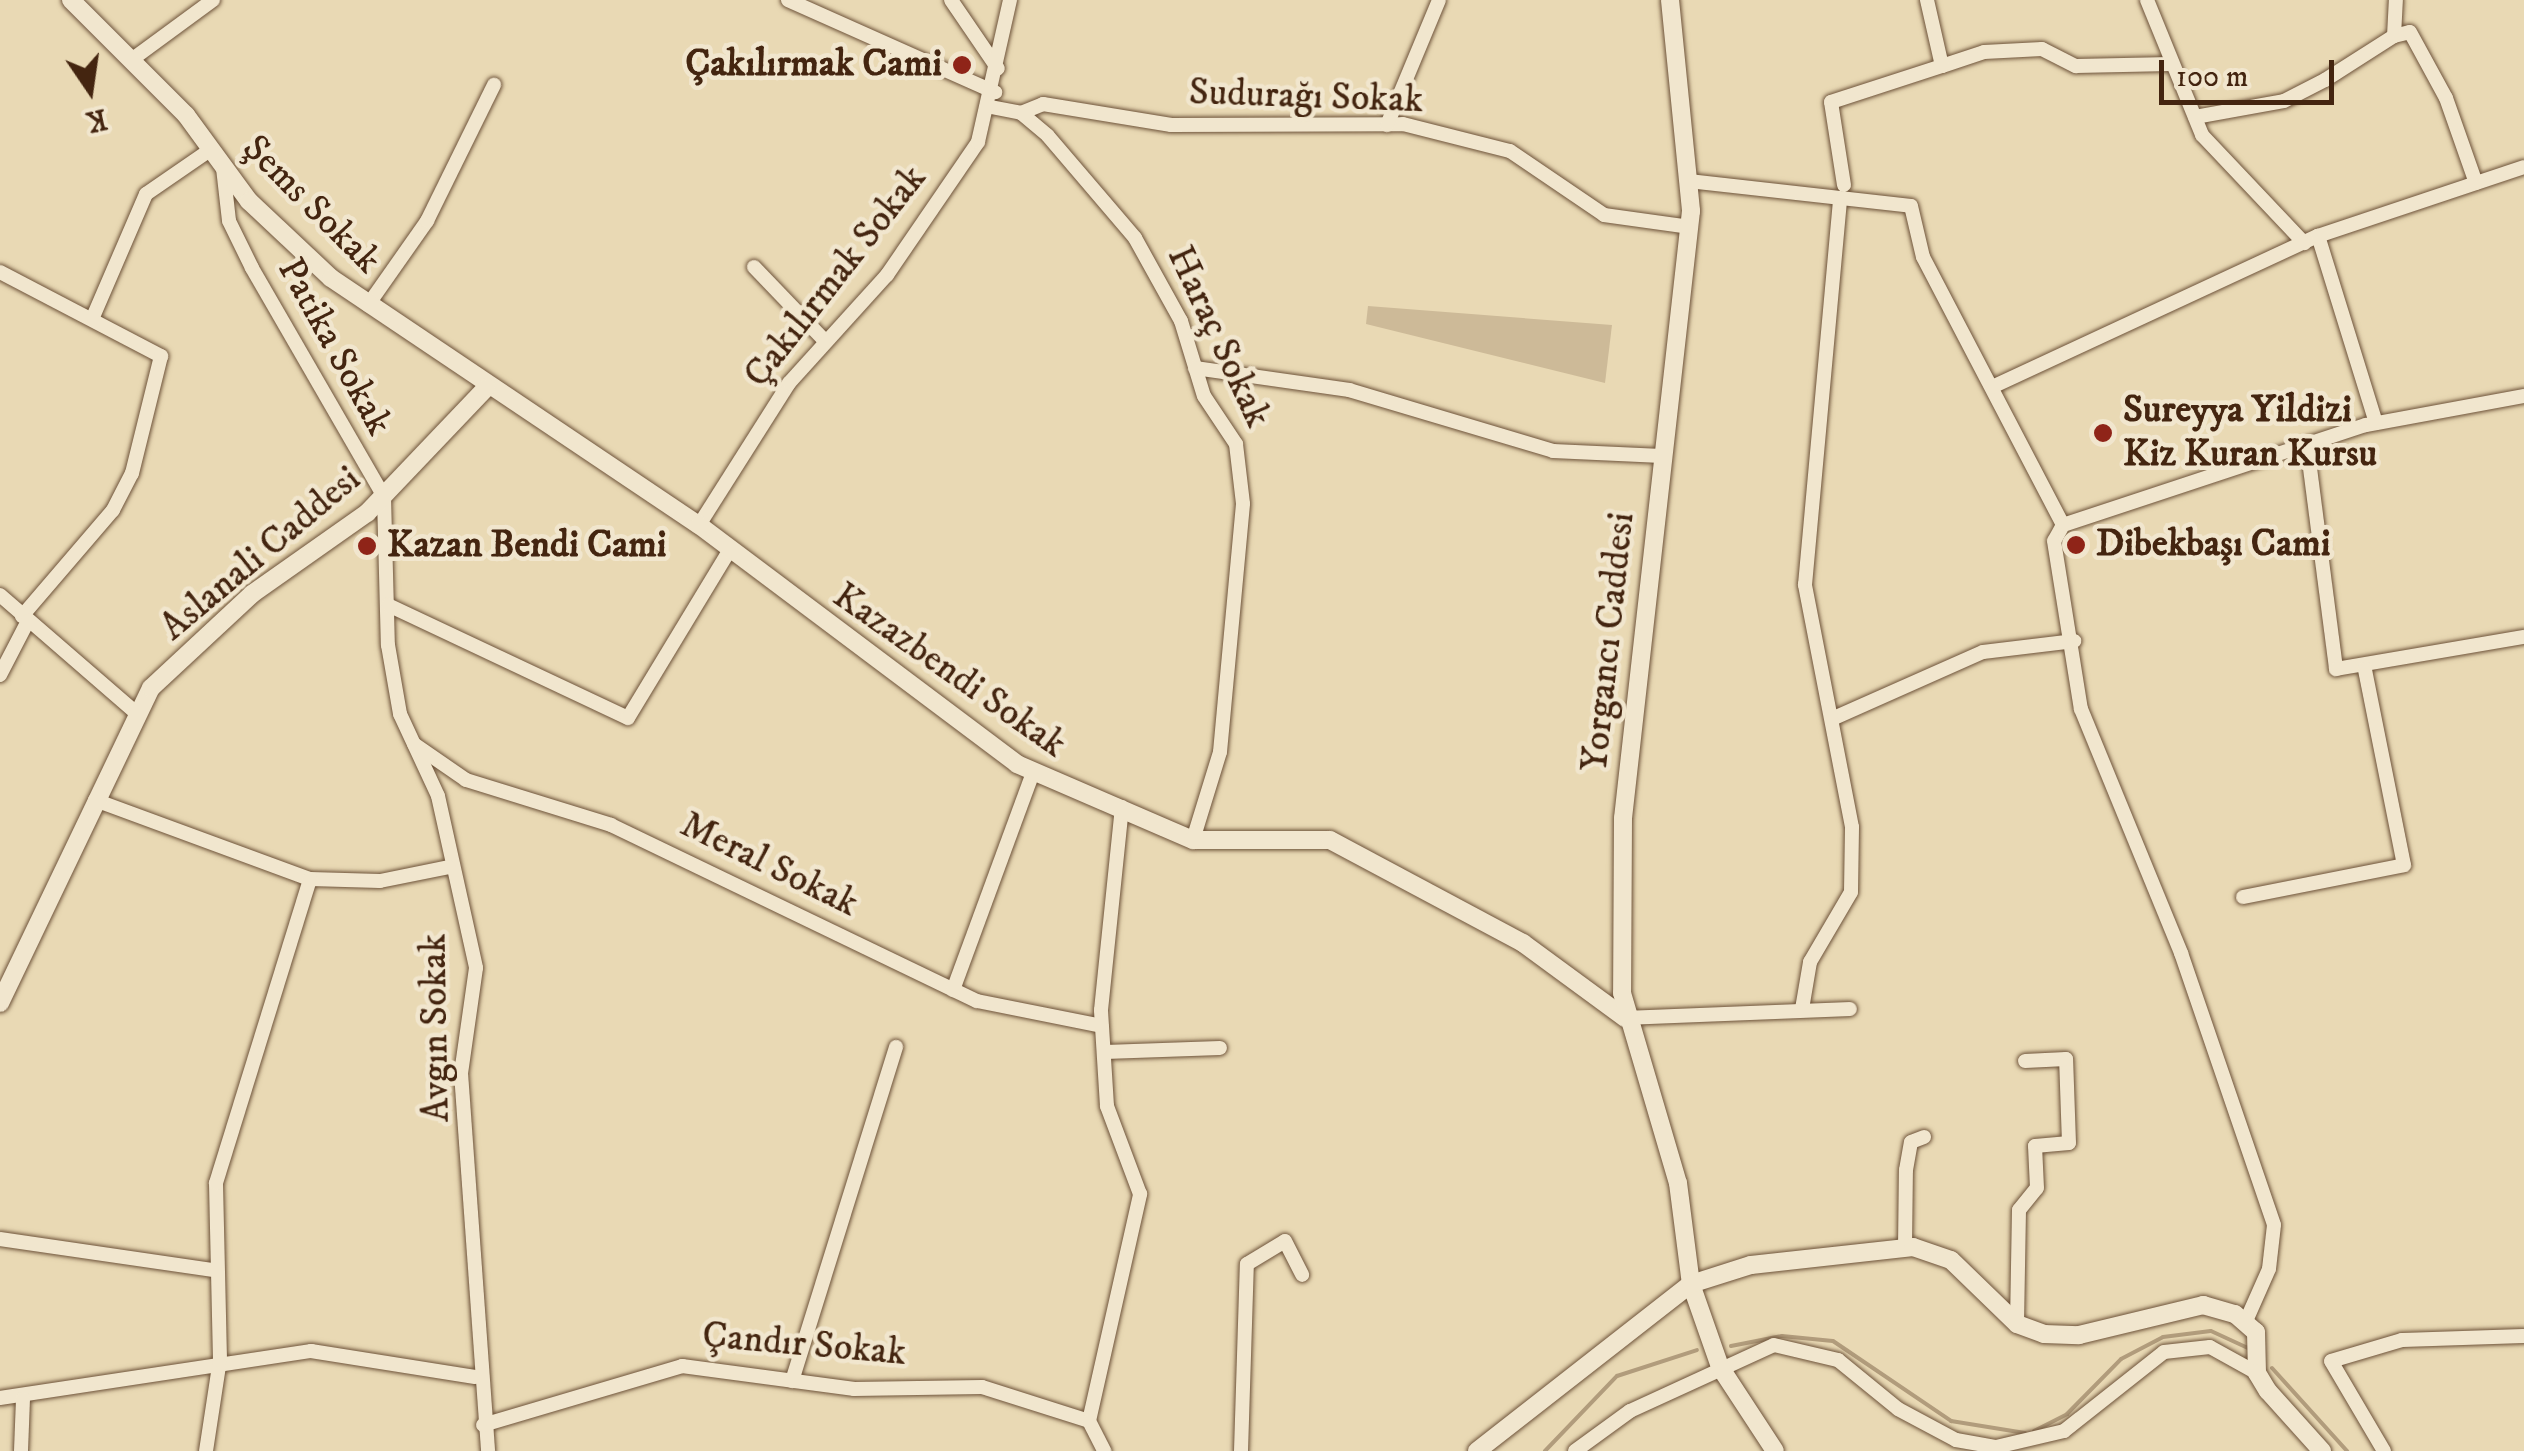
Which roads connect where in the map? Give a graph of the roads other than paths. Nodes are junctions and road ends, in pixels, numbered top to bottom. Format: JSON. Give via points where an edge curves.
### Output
{"nodes":[{"id":1,"x":71,"y":0,"type":"edge"},
{"id":2,"x":213,"y":0,"type":"edge"},
{"id":3,"x":788,"y":0,"type":"edge"},
{"id":4,"x":951,"y":0,"type":"edge"},
{"id":5,"x":1010,"y":0,"type":"edge"},
{"id":6,"x":1439,"y":0,"type":"edge"},
{"id":7,"x":1670,"y":0,"type":"edge"},
{"id":8,"x":1927,"y":0,"type":"edge"},
{"id":9,"x":2147,"y":0,"type":"edge"},
{"id":10,"x":2396,"y":0,"type":"edge"},
{"id":11,"x":2394,"y":36,"type":"junction"},
{"id":12,"x":134,"y":58,"type":"junction"},
{"id":13,"x":2171,"y":64,"type":"junction"},
{"id":14,"x":1942,"y":66,"type":"junction"},
{"id":15,"x":998,"y":69,"type":"junction"},
{"id":16,"x":494,"y":85,"type":"dead end"},
{"id":17,"x":993,"y":99,"type":"junction"},
{"id":18,"x":1021,"y":113,"type":"junction"},
{"id":19,"x":2195,"y":117,"type":"junction"},
{"id":20,"x":1387,"y":125,"type":"junction"},
{"id":21,"x":210,"y":150,"type":"junction"},
{"id":22,"x":222,"y":167,"type":"junction"},
{"id":23,"x":2524,"y":167,"type":"edge"},
{"id":24,"x":1689,"y":181,"type":"junction"},
{"id":25,"x":2476,"y":183,"type":"junction"},
{"id":26,"x":1844,"y":185,"type":"dead end"},
{"id":27,"x":1840,"y":202,"type":"junction"},
{"id":28,"x":1690,"y":227,"type":"junction"},
{"id":29,"x":2311,"y":239,"type":"junction"},
{"id":30,"x":754,"y":268,"type":"dead end"},
{"id":31,"x":0,"y":272,"type":"edge"},
{"id":32,"x":368,"y":305,"type":"junction"},
{"id":33,"x":93,"y":316,"type":"junction"},
{"id":34,"x":824,"y":340,"type":"junction"},
{"id":35,"x":1196,"y":368,"type":"junction"},
{"id":36,"x":1992,"y":387,"type":"junction"},
{"id":37,"x":486,"y":388,"type":"junction"},
{"id":38,"x":2524,"y":396,"type":"edge"},
{"id":39,"x":2376,"y":423,"type":"junction"},
{"id":40,"x":2307,"y":445,"type":"junction"},
{"id":41,"x":1662,"y":456,"type":"junction"},
{"id":42,"x":384,"y":497,"type":"junction"},
{"id":43,"x":2064,"y":524,"type":"junction"},
{"id":44,"x":700,"y":525,"type":"junction"},
{"id":45,"x":729,"y":551,"type":"junction"},
{"id":46,"x":0,"y":595,"type":"edge"},
{"id":47,"x":388,"y":606,"type":"junction"},
{"id":48,"x":25,"y":619,"type":"junction"},
{"id":49,"x":2524,"y":637,"type":"edge"},
{"id":50,"x":2074,"y":641,"type":"junction"},
{"id":51,"x":2366,"y":669,"type":"junction"},
{"id":52,"x":0,"y":675,"type":"edge"},
{"id":53,"x":134,"y":711,"type":"junction"},
{"id":54,"x":1834,"y":718,"type":"junction"},
{"id":55,"x":414,"y":743,"type":"junction"},
{"id":56,"x":1032,"y":773,"type":"junction"},
{"id":57,"x":96,"y":800,"type":"junction"},
{"id":58,"x":1122,"y":807,"type":"junction"},
{"id":59,"x":1193,"y":840,"type":"junction"},
{"id":60,"x":449,"y":867,"type":"junction"},
{"id":61,"x":310,"y":878,"type":"junction"},
{"id":62,"x":2243,"y":896,"type":"dead end"},
{"id":63,"x":0,"y":966,"type":"edge"},
{"id":64,"x":20,"y":968,"type":"junction"},
{"id":65,"x":952,"y":990,"type":"junction"},
{"id":66,"x":0,"y":1003,"type":"edge"},
{"id":67,"x":1850,"y":1008,"type":"dead end"},
{"id":68,"x":1802,"y":1009,"type":"junction"},
{"id":69,"x":1624,"y":1018,"type":"junction"},
{"id":70,"x":1102,"y":1026,"type":"junction"},
{"id":71,"x":896,"y":1048,"type":"dead end"},
{"id":72,"x":1220,"y":1048,"type":"dead end"},
{"id":73,"x":1104,"y":1052,"type":"junction"},
{"id":74,"x":2025,"y":1061,"type":"dead end"},
{"id":75,"x":1924,"y":1137,"type":"dead end"},
{"id":76,"x":0,"y":1239,"type":"edge"},
{"id":77,"x":1905,"y":1248,"type":"junction"},
{"id":78,"x":212,"y":1270,"type":"junction"},
{"id":79,"x":1302,"y":1275,"type":"dead end"},
{"id":80,"x":1691,"y":1284,"type":"junction"},
{"id":81,"x":2246,"y":1321,"type":"junction"},
{"id":82,"x":2018,"y":1324,"type":"junction"},
{"id":83,"x":2524,"y":1336,"type":"edge"},
{"id":84,"x":220,"y":1360,"type":"junction"},
{"id":85,"x":1720,"y":1367,"type":"junction"},
{"id":86,"x":2257,"y":1373,"type":"junction"},
{"id":87,"x":476,"y":1377,"type":"junction"},
{"id":88,"x":792,"y":1380,"type":"junction"},
{"id":89,"x":0,"y":1398,"type":"edge"},
{"id":90,"x":22,"y":1399,"type":"junction"},
{"id":91,"x":1089,"y":1421,"type":"junction"},
{"id":92,"x":483,"y":1425,"type":"junction"},
{"id":93,"x":21,"y":1451,"type":"edge"},
{"id":94,"x":206,"y":1451,"type":"edge"},
{"id":95,"x":488,"y":1451,"type":"edge"},
{"id":96,"x":1104,"y":1451,"type":"edge"},
{"id":97,"x":1240,"y":1451,"type":"edge"},
{"id":98,"x":1477,"y":1451,"type":"edge"},
{"id":99,"x":1575,"y":1451,"type":"edge"},
{"id":100,"x":1775,"y":1451,"type":"edge"},
{"id":101,"x":2322,"y":1451,"type":"edge"},
{"id":102,"x":2384,"y":1451,"type":"edge"}],
"edges":[{"from":1,"to":12,"type":"street","name":"Şems Sokak"},
{"from":2,"to":12,"type":"street"},
{"from":3,"to":17,"type":"street"},
{"from":4,"to":15,"type":"street"},
{"from":5,"to":15,"type":"street","name":"Çakılırmak Sokak"},
{"from":6,"to":20,"type":"street"},
{"from":7,"to":24,"type":"street","name":"Yorgancı Caddesi"},
{"from":8,"to":14,"type":"street"},
{"from":9,"to":13,"type":"street"},
{"from":10,"to":11,"type":"street"},
{"from":11,"to":19,"type":"street","via":[[2284,101]]},
{"from":11,"to":25,"type":"street","via":[[2410,32],[2446,98]]},
{"from":12,"to":21,"type":"street","name":"Şems Sokak"},
{"from":13,"to":14,"type":"street","via":[[2076,66],[2042,49],[1984,52]]},
{"from":13,"to":19,"type":"street"},
{"from":14,"to":26,"type":"street","via":[[1836,95],[1830,112]]},
{"from":15,"to":17,"type":"street","name":"Çakılırmak Sokak"},
{"from":16,"to":32,"type":"street","via":[[427,221]]},
{"from":17,"to":18,"type":"street"},
{"from":17,"to":34,"type":"street","name":"Çakılırmak Sokak","via":[[936,208]]},
{"from":18,"to":20,"type":"street","name":"Sudurağı Sokak","via":[[1043,104],[1171,126]]},
{"from":18,"to":35,"type":"street","name":"Haraç Sokak","via":[[1135,238]]},
{"from":19,"to":29,"type":"street","via":[[2226,170]]},
{"from":20,"to":28,"type":"street","name":"Sudurağı Sokak","via":[[1510,151],[1604,215]]},
{"from":21,"to":22,"type":"street","name":"Şems Sokak"},
{"from":21,"to":33,"type":"street","via":[[146,194]]},
{"from":22,"to":32,"type":"street","name":"Şems Sokak"},
{"from":22,"to":42,"type":"street","name":"Patika Sokak","via":[[244,252]]},
{"from":23,"to":25,"type":"street"},
{"from":24,"to":27,"type":"street"},
{"from":24,"to":28,"type":"street","name":"Yorgancı Caddesi"},
{"from":25,"to":29,"type":"street"},
{"from":27,"to":36,"type":"street","via":[[1911,206],[1924,257]]},
{"from":27,"to":54,"type":"street","via":[[1805,586]]},
{"from":28,"to":41,"type":"street","name":"Yorgancı Caddesi","via":[[1684,334]]},
{"from":29,"to":36,"type":"street"},
{"from":29,"to":39,"type":"street"},
{"from":30,"to":34,"type":"street"},
{"from":31,"to":33,"type":"street"},
{"from":32,"to":37,"type":"street","name":"Şems Sokak"},
{"from":33,"to":48,"type":"street","via":[[162,356],[132,473],[113,510]]},
{"from":34,"to":44,"type":"street","name":"Çakılırmak Sokak"},
{"from":35,"to":41,"type":"street","via":[[1350,390],[1553,450]]},
{"from":35,"to":59,"type":"street","name":"Haraç Sokak","via":[[1236,444],[1242,504],[1220,752]]},
{"from":36,"to":43,"type":"street"},
{"from":37,"to":42,"type":"street","name":"Aslanali Caddesi"},
{"from":37,"to":44,"type":"street","name":"Kazazbendi Sokak"},
{"from":38,"to":39,"type":"street"},
{"from":39,"to":40,"type":"street"},
{"from":40,"to":43,"type":"street"},
{"from":40,"to":51,"type":"street","via":[[2336,669]]},
{"from":41,"to":69,"type":"street","name":"Yorgancı Caddesi","via":[[1623,818]]},
{"from":42,"to":47,"type":"street","name":"Avgın Sokak"},
{"from":42,"to":53,"type":"street","name":"Aslanali Caddesi","via":[[252,594]]},
{"from":43,"to":50,"type":"street","via":[[2054,541]]},
{"from":44,"to":45,"type":"street","name":"Kazazbendi Sokak"},
{"from":45,"to":47,"type":"street","via":[[628,718]]},
{"from":45,"to":56,"type":"street","name":"Kazazbendi Sokak"},
{"from":46,"to":48,"type":"street"},
{"from":47,"to":55,"type":"street","name":"Avgın Sokak","via":[[400,714]]},
{"from":48,"to":52,"type":"street"},
{"from":48,"to":53,"type":"street"},
{"from":49,"to":51,"type":"street","via":[[2426,649]]},
{"from":50,"to":54,"type":"street","via":[[1983,652]]},
{"from":50,"to":81,"type":"street","via":[[2081,709],[2181,953],[2274,1224],[2270,1269]]},
{"from":51,"to":62,"type":"street","via":[[2404,865]]},
{"from":53,"to":57,"type":"street","name":"Aslanali Caddesi"},
{"from":54,"to":68,"type":"street","via":[[1852,827],[1851,892],[1810,962]]},
{"from":55,"to":60,"type":"street","name":"Avgın Sokak","via":[[438,796]]},
{"from":55,"to":65,"type":"street","name":"Meral Sokak","via":[[466,780],[610,826]]},
{"from":56,"to":58,"type":"street","name":"Kazazbendi Sokak"},
{"from":56,"to":65,"type":"street"},
{"from":57,"to":61,"type":"street"},
{"from":57,"to":64,"type":"street","name":"Aslanali Caddesi"},
{"from":58,"to":59,"type":"street","name":"Kazazbendi Sokak"},
{"from":58,"to":70,"type":"street"},
{"from":59,"to":69,"type":"street","name":"Kazazbendi Sokak","via":[[1330,840],[1523,943]]},
{"from":60,"to":61,"type":"street","via":[[380,881]]},
{"from":60,"to":87,"type":"street","name":"Avgın Sokak","via":[[476,968],[461,1073],[476,1205],[468,1258]]},
{"from":61,"to":78,"type":"street","via":[[234,1107],[216,1183]]},
{"from":63,"to":64,"type":"street"},
{"from":64,"to":66,"type":"street","name":"Aslanali Caddesi"},
{"from":65,"to":70,"type":"street","name":"Meral Sokak","via":[[1020,1014]]},
{"from":67,"to":68,"type":"street"},
{"from":68,"to":69,"type":"street"},
{"from":69,"to":80,"type":"street","name":"Yorgancı Caddesi","via":[[1678,1183]]},
{"from":70,"to":73,"type":"street"},
{"from":71,"to":88,"type":"street"},
{"from":72,"to":73,"type":"street"},
{"from":73,"to":91,"type":"street","via":[[1107,1106],[1140,1194]]},
{"from":74,"to":82,"type":"street","via":[[2066,1059],[2070,1144],[2036,1146],[2037,1188],[2019,1210]]},
{"from":75,"to":77,"type":"street","via":[[1911,1142],[1906,1170]]},
{"from":76,"to":78,"type":"street"},
{"from":77,"to":80,"type":"street","via":[[1752,1265]]},
{"from":77,"to":82,"type":"street","via":[[1951,1260]]},
{"from":78,"to":84,"type":"street"},
{"from":79,"to":97,"type":"street","via":[[1286,1241],[1248,1264]]},
{"from":80,"to":85,"type":"street","name":"Yorgancı Caddesi"},
{"from":80,"to":98,"type":"street"},
{"from":81,"to":82,"type":"street","via":[[2204,1305],[2080,1335]]},
{"from":81,"to":86,"type":"street","via":[[2256,1332]]},
{"from":83,"to":102,"type":"street","via":[[2402,1340],[2330,1361]]},
{"from":84,"to":87,"type":"street","via":[[311,1351]]},
{"from":84,"to":90,"type":"street"},
{"from":84,"to":94,"type":"street"},
{"from":85,"to":86,"type":"street","via":[[1774,1346],[1804,1346],[1956,1440],[1996,1447],[2064,1431],[2164,1352],[2210,1347]]},
{"from":85,"to":99,"type":"street","via":[[1630,1410]]},
{"from":85,"to":100,"type":"street","name":"Yorgancı Caddesi"},
{"from":86,"to":101,"type":"street"},
{"from":87,"to":92,"type":"street","name":"Avgın Sokak"},
{"from":88,"to":91,"type":"street","name":"Çandır Sokak","via":[[982,1387]]},
{"from":88,"to":92,"type":"street","name":"Çandır Sokak","via":[[682,1366]]},
{"from":89,"to":90,"type":"street"},
{"from":90,"to":93,"type":"street"},
{"from":91,"to":96,"type":"street"},
{"from":92,"to":95,"type":"street","name":"Avgın Sokak"}]}
